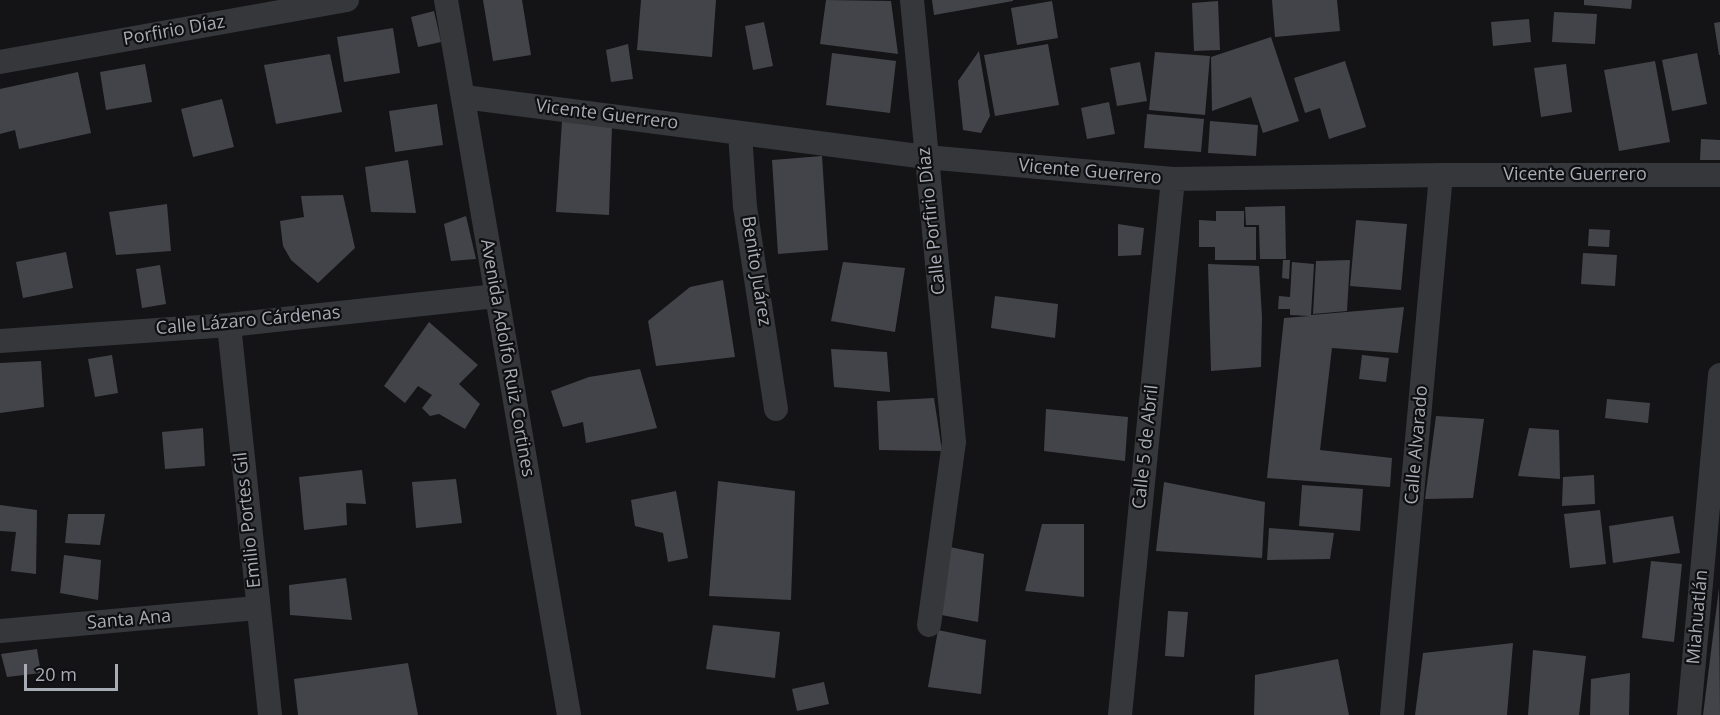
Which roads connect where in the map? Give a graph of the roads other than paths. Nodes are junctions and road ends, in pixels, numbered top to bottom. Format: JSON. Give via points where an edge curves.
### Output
{"nodes":[{"id":1,"x":347,"y":0,"type":"edge"},
{"id":2,"x":446,"y":0,"type":"edge"},
{"id":3,"x":912,"y":0,"type":"edge"},
{"id":4,"x":0,"y":62,"type":"edge"},
{"id":5,"x":464,"y":97,"type":"junction"},
{"id":6,"x":740,"y":133,"type":"junction"},
{"id":7,"x":926,"y":157,"type":"junction"},
{"id":8,"x":1441,"y":175,"type":"junction"},
{"id":9,"x":1720,"y":176,"type":"edge"},
{"id":10,"x":1173,"y":179,"type":"junction"},
{"id":11,"x":496,"y":296,"type":"junction"},
{"id":12,"x":229,"y":325,"type":"junction"},
{"id":13,"x":0,"y":341,"type":"edge"},
{"id":14,"x":1720,"y":375,"type":"edge"},
{"id":15,"x":776,"y":409,"type":"dead end"},
{"id":16,"x":257,"y":608,"type":"junction"},
{"id":17,"x":929,"y":625,"type":"dead end"},
{"id":18,"x":0,"y":631,"type":"edge"},
{"id":19,"x":270,"y":715,"type":"edge"},
{"id":20,"x":569,"y":715,"type":"edge"},
{"id":21,"x":1120,"y":715,"type":"edge"},
{"id":22,"x":1392,"y":715,"type":"edge"},
{"id":23,"x":1689,"y":715,"type":"edge"}],
"edges":[{"from":1,"to":4,"type":"street","name":"Porfirio Díaz"},
{"from":2,"to":5,"type":"street","name":"Avenida Adolfo Ruiz Cortines"},
{"from":3,"to":7,"type":"street","name":"Calle Porfirio Díaz"},
{"from":5,"to":6,"type":"street","name":"Vicente Guerrero"},
{"from":5,"to":11,"type":"street","name":"Avenida Adolfo Ruiz Cortines"},
{"from":6,"to":7,"type":"street","name":"Vicente Guerrero"},
{"from":6,"to":15,"type":"street","name":"Benito Juárez","via":[[746,207]]},
{"from":7,"to":10,"type":"street","name":"Vicente Guerrero"},
{"from":7,"to":17,"type":"street","name":"Calle Porfirio Díaz","via":[[954,442]]},
{"from":8,"to":9,"type":"street","name":"Vicente Guerrero"},
{"from":8,"to":10,"type":"street","name":"Vicente Guerrero"},
{"from":8,"to":22,"type":"street","name":"Calle Alvarado"},
{"from":10,"to":21,"type":"street","name":"Calle 5 de Abril"},
{"from":11,"to":12,"type":"street","name":"Calle Lázaro Cárdenas"},
{"from":11,"to":20,"type":"street","name":"Avenida Adolfo Ruiz Cortines"},
{"from":12,"to":13,"type":"street","name":"Calle Lázaro Cárdenas"},
{"from":12,"to":16,"type":"street","name":"Emilio Portes Gil"},
{"from":14,"to":23,"type":"street","name":"Miahuatlán"},
{"from":16,"to":18,"type":"street","name":"Santa Ana"},
{"from":16,"to":19,"type":"street","name":"Emilio Portes Gil"}]}
